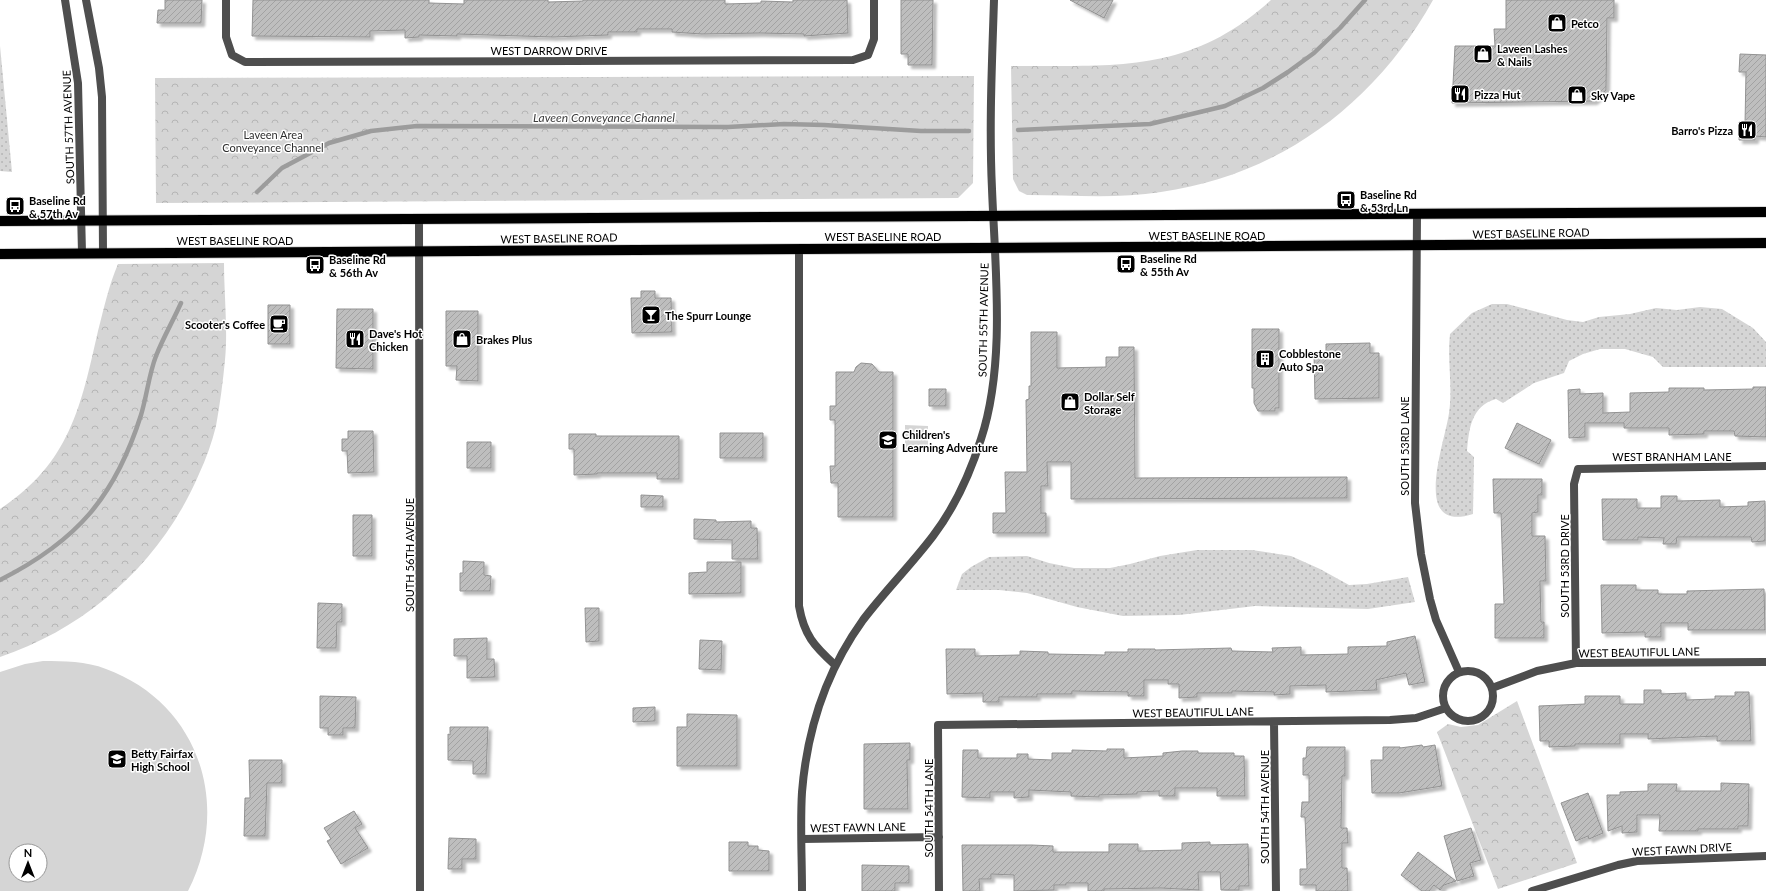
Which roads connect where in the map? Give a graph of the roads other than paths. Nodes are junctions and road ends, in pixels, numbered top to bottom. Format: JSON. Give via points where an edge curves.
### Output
{"nodes":[{"id":1,"x":65,"y":0,"type":"edge"},
{"id":2,"x":86,"y":0,"type":"edge"},
{"id":3,"x":226,"y":0,"type":"edge"},
{"id":4,"x":874,"y":0,"type":"edge"},
{"id":5,"x":994,"y":0,"type":"edge"},
{"id":6,"x":1766,"y":212,"type":"edge"},
{"id":7,"x":1417,"y":214,"type":"junction"},
{"id":8,"x":994,"y":216,"type":"junction"},
{"id":9,"x":419,"y":218,"type":"junction"},
{"id":10,"x":0,"y":221,"type":"edge"},
{"id":11,"x":82,"y":221,"type":"junction"},
{"id":12,"x":104,"y":221,"type":"junction"},
{"id":13,"x":1766,"y":243,"type":"edge"},
{"id":14,"x":1417,"y":246,"type":"junction"},
{"id":15,"x":995,"y":248,"type":"junction"},
{"id":16,"x":799,"y":249,"type":"junction"},
{"id":17,"x":419,"y":252,"type":"junction"},
{"id":18,"x":82,"y":253,"type":"junction"},
{"id":19,"x":103,"y":253,"type":"junction"},
{"id":20,"x":0,"y":254,"type":"edge"},
{"id":21,"x":1766,"y":466,"type":"edge"},
{"id":22,"x":1578,"y":469,"type":"joint"},
{"id":23,"x":1766,"y":662,"type":"edge"},
{"id":24,"x":1576,"y":663,"type":"junction"},
{"id":25,"x":835,"y":665,"type":"junction"},
{"id":26,"x":1458,"y":672,"type":"junction"},
{"id":27,"x":1492,"y":688,"type":"junction"},
{"id":28,"x":1446,"y":708,"type":"junction"},
{"id":29,"x":1274,"y":722,"type":"junction"},
{"id":30,"x":938,"y":725,"type":"joint"},
{"id":31,"x":939,"y":837,"type":"junction"},
{"id":32,"x":802,"y":839,"type":"junction"},
{"id":33,"x":1766,"y":856,"type":"edge"},
{"id":34,"x":420,"y":891,"type":"edge"},
{"id":35,"x":802,"y":891,"type":"edge"},
{"id":36,"x":939,"y":891,"type":"edge"},
{"id":37,"x":1276,"y":891,"type":"edge"},
{"id":38,"x":1532,"y":891,"type":"edge"}],
"edges":[{"from":1,"to":11,"type":"street","name":"SOUTH 57TH AVENUE","via":[[78,83]]},
{"from":2,"to":12,"type":"street","via":[[102,97]]},
{"from":3,"to":4,"type":"street","name":"WEST DARROW DRIVE","via":[[226,37],[232,55],[245,62],[853,60],[868,55],[874,39]]},
{"from":5,"to":8,"type":"street","name":"SOUTH 55TH AVENUE","via":[[991,117]]},
{"from":6,"to":7,"type":"main road","name":"WEST BASELINE ROAD"},
{"from":7,"to":8,"type":"main road","name":"WEST BASELINE ROAD"},
{"from":7,"to":14,"type":"street","name":"SOUTH 53RD LANE"},
{"from":8,"to":9,"type":"main road","name":"WEST BASELINE ROAD"},
{"from":8,"to":15,"type":"street","name":"SOUTH 55TH AVENUE"},
{"from":9,"to":12,"type":"main road","name":"WEST BASELINE ROAD"},
{"from":9,"to":17,"type":"street","name":"SOUTH 56TH AVENUE"},
{"from":10,"to":11,"type":"main road","name":"WEST BASELINE ROAD"},
{"from":11,"to":12,"type":"main road","name":"WEST BASELINE ROAD"},
{"from":11,"to":18,"type":"street","name":"SOUTH 57TH AVENUE"},
{"from":12,"to":19,"type":"street"},
{"from":13,"to":14,"type":"main road","name":"WEST BASELINE ROAD"},
{"from":14,"to":15,"type":"main road","name":"WEST BASELINE ROAD"},
{"from":14,"to":26,"type":"street","name":"SOUTH 53RD LANE","via":[[1415,503],[1421,554],[1430,598],[1436,620]]},
{"from":15,"to":16,"type":"main road","name":"WEST BASELINE ROAD"},
{"from":15,"to":25,"type":"street","name":"SOUTH 55TH AVENUE","via":[[996,339],[991,400],[982,437],[967,479],[934,535],[864,619]]},
{"from":16,"to":17,"type":"main road","name":"WEST BASELINE ROAD"},
{"from":16,"to":25,"type":"street","via":[[799,606],[802,624],[811,641]]},
{"from":17,"to":19,"type":"main road","name":"WEST BASELINE ROAD"},
{"from":17,"to":34,"type":"street","name":"SOUTH 56TH AVENUE"},
{"from":18,"to":19,"type":"main road","name":"WEST BASELINE ROAD"},
{"from":18,"to":20,"type":"main road","name":"WEST BASELINE ROAD"},
{"from":21,"to":22,"type":"street","name":"WEST BRANHAM LANE"},
{"from":22,"to":24,"type":"street","name":"SOUTH 53RD DRIVE","via":[[1574,484]]},
{"from":23,"to":24,"type":"street","name":"WEST BEAUTIFUL LANE"},
{"from":24,"to":27,"type":"street","name":"WEST BEAUTIFUL LANE","via":[[1537,671]]},
{"from":25,"to":32,"type":"street","name":"SOUTH 55TH AVENUE","via":[[822,696],[808,745],[802,792]]},
{"from":26,"to":27,"type":"street","via":[[1467,671],[1482,675]]},
{"from":26,"to":28,"type":"street","via":[[1446,683],[1443,690]]},
{"from":27,"to":28,"type":"street","via":[[1491,705],[1480,717],[1473,720],[1456,718]]},
{"from":28,"to":29,"type":"street","name":"WEST BEAUTIFUL LANE","via":[[1416,718]]},
{"from":29,"to":30,"type":"street","name":"WEST BEAUTIFUL LANE"},
{"from":29,"to":37,"type":"street","name":"SOUTH 54TH AVENUE"},
{"from":30,"to":31,"type":"street","name":"SOUTH 54TH LANE"},
{"from":31,"to":32,"type":"street","name":"WEST FAWN LANE"},
{"from":31,"to":36,"type":"street","name":"SOUTH 54TH LANE"},
{"from":32,"to":35,"type":"street","name":"SOUTH 55TH AVENUE"},
{"from":33,"to":38,"type":"street","name":"WEST FAWN DRIVE","via":[[1637,861]]}]}
